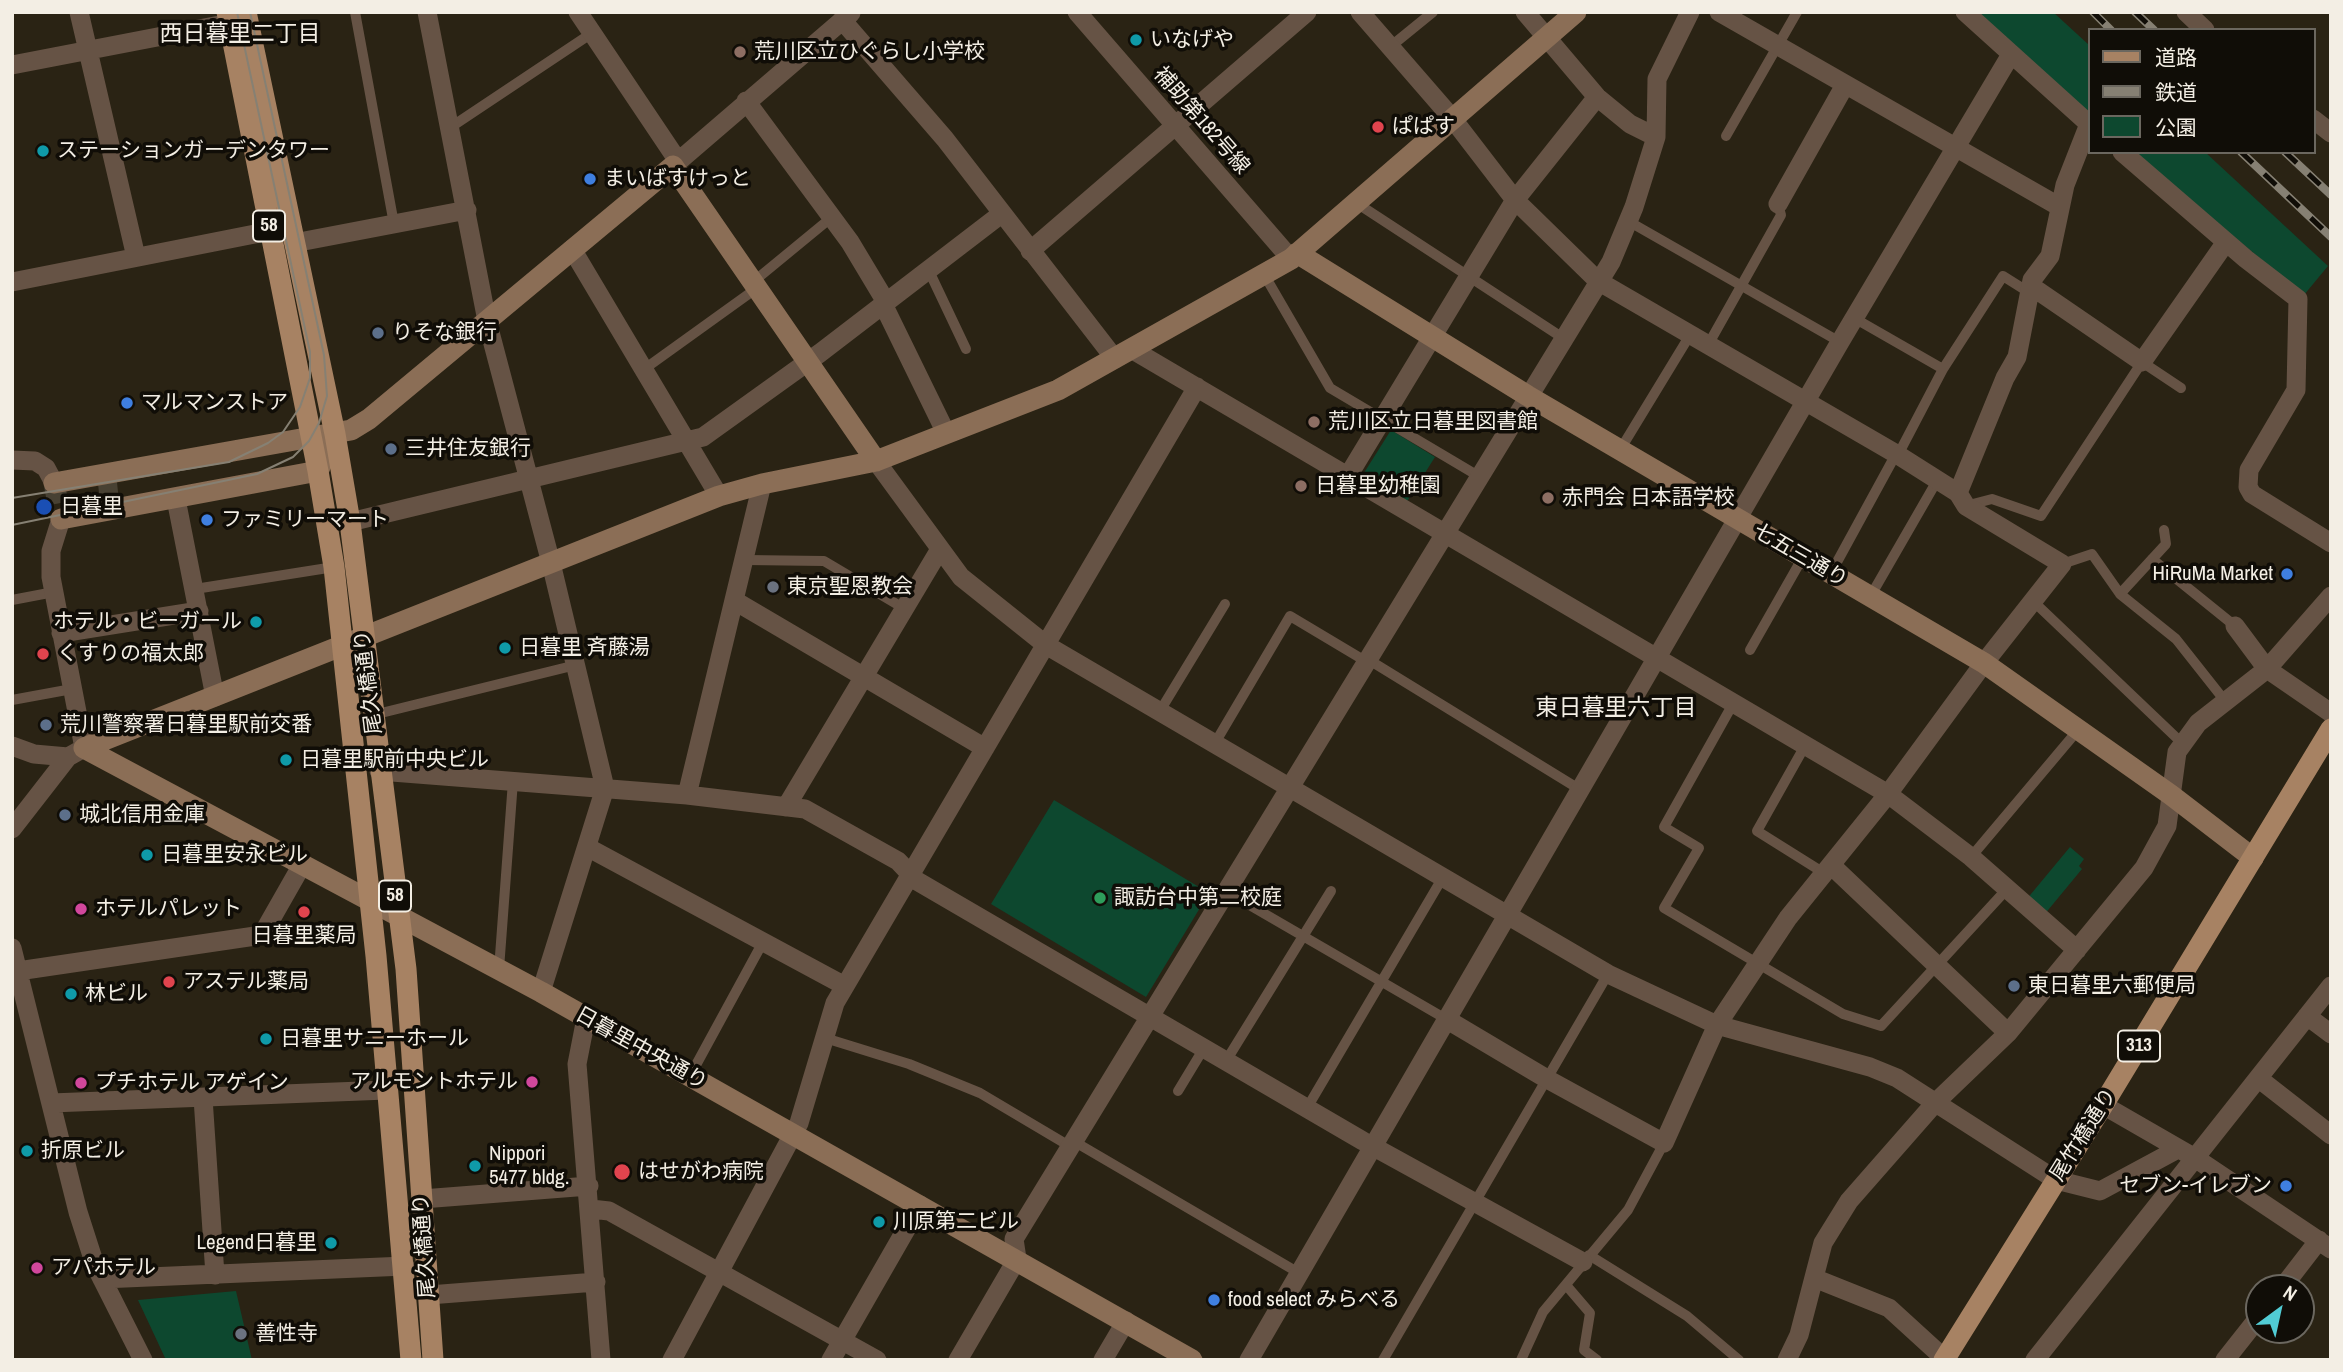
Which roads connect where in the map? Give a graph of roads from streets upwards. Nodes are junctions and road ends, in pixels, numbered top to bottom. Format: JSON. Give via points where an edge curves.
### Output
{"nodes":[{"id":1,"x":79,"y":12,"type":"edge"},
{"id":2,"x":427,"y":12,"type":"edge"},
{"id":3,"x":578,"y":12,"type":"edge"},
{"id":4,"x":1077,"y":12,"type":"edge"},
{"id":5,"x":1307,"y":12,"type":"edge"},
{"id":6,"x":1360,"y":12,"type":"edge"},
{"id":7,"x":1525,"y":12,"type":"edge"},
{"id":8,"x":1576,"y":12,"type":"edge"},
{"id":9,"x":1690,"y":12,"type":"edge"},
{"id":10,"x":1719,"y":12,"type":"edge"},
{"id":11,"x":1965,"y":12,"type":"edge"},
{"id":12,"x":2186,"y":12,"type":"edge"},
{"id":13,"x":241,"y":15,"type":"edge"},
{"id":14,"x":847,"y":16,"type":"edge"},
{"id":15,"x":2203,"y":28,"type":"edge"},
{"id":16,"x":1547,"y":37,"type":"junction"},
{"id":17,"x":88,"y":51,"type":"junction"},
{"id":18,"x":2010,"y":55,"type":"junction"},
{"id":19,"x":12,"y":65,"type":"edge"},
{"id":20,"x":1845,"y":85,"type":"junction"},
{"id":21,"x":1597,"y":97,"type":"junction"},
{"id":22,"x":746,"y":101,"type":"junction"},
{"id":23,"x":1452,"y":118,"type":"junction"},
{"id":24,"x":2315,"y":121,"type":"edge"},
{"id":25,"x":2088,"y":123,"type":"edge"},
{"id":26,"x":1175,"y":126,"type":"junction"},
{"id":27,"x":2088,"y":127,"type":"edge"},
{"id":28,"x":2331,"y":133,"type":"edge"},
{"id":29,"x":1656,"y":137,"type":"junction"},
{"id":30,"x":1954,"y":148,"type":"junction"},
{"id":31,"x":2124,"y":154,"type":"edge"},
{"id":32,"x":676,"y":163,"type":"junction"},
{"id":33,"x":1515,"y":200,"type":"junction"},
{"id":34,"x":1778,"y":204,"type":"road end"},
{"id":35,"x":2060,"y":207,"type":"junction"},
{"id":36,"x":467,"y":210,"type":"junction"},
{"id":37,"x":1000,"y":215,"type":"junction"},
{"id":38,"x":270,"y":231,"type":"junction"},
{"id":39,"x":2226,"y":242,"type":"junction"},
{"id":40,"x":294,"y":243,"type":"junction"},
{"id":41,"x":572,"y":249,"type":"junction"},
{"id":42,"x":1030,"y":251,"type":"junction"},
{"id":43,"x":1294,"y":256,"type":"junction"},
{"id":44,"x":136,"y":257,"type":"junction"},
{"id":45,"x":1598,"y":281,"type":"junction"},
{"id":46,"x":12,"y":282,"type":"edge"},
{"id":47,"x":2030,"y":289,"type":"junction"},
{"id":48,"x":885,"y":303,"type":"junction"},
{"id":49,"x":487,"y":321,"type":"junction"},
{"id":50,"x":1432,"y":337,"type":"junction"},
{"id":51,"x":1124,"y":355,"type":"junction"},
{"id":52,"x":808,"y":362,"type":"junction"},
{"id":53,"x":1197,"y":387,"type":"junction"},
{"id":54,"x":1528,"y":396,"type":"junction"},
{"id":55,"x":1804,"y":402,"type":"junction"},
{"id":56,"x":946,"y":433,"type":"junction"},
{"id":57,"x":335,"y":434,"type":"junction"},
{"id":58,"x":312,"y":439,"type":"junction"},
{"id":59,"x":685,"y":441,"type":"junction"},
{"id":60,"x":12,"y":460,"type":"edge"},
{"id":61,"x":876,"y":460,"type":"junction"},
{"id":62,"x":318,"y":471,"type":"junction"},
{"id":63,"x":1348,"y":476,"type":"junction"},
{"id":64,"x":529,"y":479,"type":"junction"},
{"id":65,"x":54,"y":483,"type":"joint"},
{"id":66,"x":762,"y":484,"type":"junction"},
{"id":67,"x":719,"y":496,"type":"junction"},
{"id":68,"x":176,"y":499,"type":"junction"},
{"id":69,"x":1962,"y":500,"type":"junction"},
{"id":70,"x":61,"y":519,"type":"joint"},
{"id":71,"x":1737,"y":519,"type":"junction"},
{"id":72,"x":350,"y":522,"type":"junction"},
{"id":73,"x":1447,"y":533,"type":"junction"},
{"id":74,"x":2331,"y":543,"type":"edge"},
{"id":75,"x":940,"y":549,"type":"junction"},
{"id":76,"x":551,"y":563,"type":"junction"},
{"id":77,"x":2331,"y":596,"type":"edge"},
{"id":78,"x":735,"y":601,"type":"junction"},
{"id":79,"x":199,"y":611,"type":"junction"},
{"id":80,"x":2235,"y":626,"type":"road end"},
{"id":81,"x":61,"y":633,"type":"junction"},
{"id":82,"x":363,"y":638,"type":"junction"},
{"id":83,"x":1046,"y":645,"type":"junction"},
{"id":84,"x":342,"y":647,"type":"junction"},
{"id":85,"x":1657,"y":656,"type":"junction"},
{"id":86,"x":1984,"y":663,"type":"junction"},
{"id":87,"x":2267,"y":668,"type":"junction"},
{"id":88,"x":864,"y":678,"type":"junction"},
{"id":89,"x":215,"y":697,"type":"junction"},
{"id":90,"x":2331,"y":713,"type":"edge"},
{"id":91,"x":2331,"y":729,"type":"edge"},
{"id":92,"x":12,"y":746,"type":"edge"},
{"id":93,"x":985,"y":748,"type":"junction"},
{"id":94,"x":76,"y":753,"type":"junction"},
{"id":95,"x":379,"y":771,"type":"junction"},
{"id":96,"x":1290,"y":787,"type":"junction"},
{"id":97,"x":605,"y":788,"type":"junction"},
{"id":98,"x":1888,"y":794,"type":"junction"},
{"id":99,"x":687,"y":795,"type":"junction"},
{"id":100,"x":2171,"y":795,"type":"junction"},
{"id":101,"x":786,"y":807,"type":"junction"},
{"id":102,"x":12,"y":829,"type":"edge"},
{"id":103,"x":587,"y":847,"type":"junction"},
{"id":104,"x":2253,"y":858,"type":"junction"},
{"id":105,"x":303,"y":863,"type":"junction"},
{"id":106,"x":1828,"y":869,"type":"junction"},
{"id":107,"x":910,"y":874,"type":"junction"},
{"id":108,"x":370,"y":900,"type":"junction"},
{"id":109,"x":398,"y":914,"type":"junction"},
{"id":110,"x":1506,"y":915,"type":"junction"},
{"id":111,"x":12,"y":948,"type":"edge"},
{"id":112,"x":2077,"y":950,"type":"junction"},
{"id":113,"x":18,"y":971,"type":"junction"},
{"id":114,"x":845,"y":986,"type":"junction"},
{"id":115,"x":2331,"y":986,"type":"edge"},
{"id":116,"x":541,"y":992,"type":"junction"},
{"id":117,"x":2307,"y":1016,"type":"junction"},
{"id":118,"x":1151,"y":1017,"type":"junction"},
{"id":119,"x":586,"y":1018,"type":"junction"},
{"id":120,"x":1446,"y":1019,"type":"junction"},
{"id":121,"x":1717,"y":1025,"type":"junction"},
{"id":122,"x":2008,"y":1033,"type":"junction"},
{"id":123,"x":2331,"y":1034,"type":"edge"},
{"id":124,"x":2258,"y":1078,"type":"junction"},
{"id":125,"x":387,"y":1090,"type":"junction"},
{"id":126,"x":203,"y":1098,"type":"junction"},
{"id":127,"x":51,"y":1103,"type":"junction"},
{"id":128,"x":1935,"y":1103,"type":"junction"},
{"id":129,"x":2103,"y":1105,"type":"junction"},
{"id":130,"x":793,"y":1135,"type":"junction"},
{"id":131,"x":2331,"y":1135,"type":"edge"},
{"id":132,"x":1373,"y":1146,"type":"junction"},
{"id":133,"x":2186,"y":1153,"type":"junction"},
{"id":134,"x":2056,"y":1180,"type":"junction"},
{"id":135,"x":589,"y":1186,"type":"junction"},
{"id":136,"x":422,"y":1199,"type":"junction"},
{"id":137,"x":920,"y":1205,"type":"junction"},
{"id":138,"x":591,"y":1209,"type":"junction"},
{"id":139,"x":2325,"y":1245,"type":"edge"},
{"id":140,"x":1586,"y":1258,"type":"road end"},
{"id":141,"x":1017,"y":1259,"type":"junction"},
{"id":142,"x":405,"y":1266,"type":"junction"},
{"id":143,"x":721,"y":1272,"type":"junction"},
{"id":144,"x":2296,"y":1274,"type":"edge"},
{"id":145,"x":215,"y":1275,"type":"junction"},
{"id":146,"x":102,"y":1279,"type":"junction"},
{"id":147,"x":1814,"y":1279,"type":"junction"},
{"id":148,"x":596,"y":1282,"type":"junction"},
{"id":149,"x":429,"y":1295,"type":"junction"},
{"id":150,"x":1126,"y":1321,"type":"junction"},
{"id":151,"x":2245,"y":1335,"type":"edge"},
{"id":152,"x":842,"y":1339,"type":"junction"},
{"id":153,"x":1945,"y":1359,"type":"edge"},
{"id":154,"x":143,"y":1360,"type":"edge"},
{"id":155,"x":411,"y":1360,"type":"edge"},
{"id":156,"x":433,"y":1360,"type":"edge"},
{"id":157,"x":601,"y":1360,"type":"edge"},
{"id":158,"x":672,"y":1360,"type":"edge"},
{"id":159,"x":831,"y":1360,"type":"edge"},
{"id":160,"x":877,"y":1360,"type":"edge"},
{"id":161,"x":958,"y":1360,"type":"edge"},
{"id":162,"x":1103,"y":1360,"type":"edge"},
{"id":163,"x":1192,"y":1360,"type":"edge"},
{"id":164,"x":1249,"y":1360,"type":"edge"},
{"id":165,"x":1787,"y":1360,"type":"edge"},
{"id":166,"x":2035,"y":1360,"type":"edge"},
{"id":167,"x":2225,"y":1360,"type":"edge"}],
"edges":[{"from":1,"to":17,"type":"street"},
{"from":2,"to":36,"type":"street"},
{"from":3,"to":32,"type":"street"},
{"from":4,"to":26,"type":"street","name":"補助第182号線"},
{"from":5,"to":26,"type":"street"},
{"from":6,"to":23,"type":"street"},
{"from":7,"to":16,"type":"street"},
{"from":8,"to":16,"type":"street"},
{"from":9,"to":29,"type":"street","via":[[1657,79]]},
{"from":10,"to":20,"type":"street"},
{"from":11,"to":18,"type":"street"},
{"from":12,"to":15,"type":"street"},
{"from":13,"to":17,"type":"street"},
{"from":13,"to":38,"type":"main road","name":"尾久橋通り","number":"58"},
{"from":13,"to":40,"type":"main road","name":"尾久橋通り","number":"58"},
{"from":14,"to":22,"type":"street"},
{"from":14,"to":37,"type":"street"},
{"from":16,"to":21,"type":"street"},
{"from":16,"to":23,"type":"street"},
{"from":17,"to":19,"type":"street"},
{"from":17,"to":44,"type":"street"},
{"from":18,"to":25,"type":"street"},
{"from":18,"to":30,"type":"street"},
{"from":20,"to":30,"type":"street"},
{"from":20,"to":34,"type":"street"},
{"from":21,"to":29,"type":"street","via":[[1630,124]]},
{"from":21,"to":33,"type":"street"},
{"from":22,"to":32,"type":"street"},
{"from":22,"to":48,"type":"street","via":[[832,217]]},
{"from":23,"to":33,"type":"street"},
{"from":23,"to":43,"type":"street"},
{"from":24,"to":28,"type":"street"},
{"from":26,"to":42,"type":"street"},
{"from":26,"to":43,"type":"street","name":"補助第182号線"},
{"from":27,"to":35,"type":"street"},
{"from":29,"to":45,"type":"street","via":[[1628,221]]},
{"from":30,"to":35,"type":"street"},
{"from":30,"to":55,"type":"street"},
{"from":31,"to":39,"type":"street"},
{"from":32,"to":41,"type":"street"},
{"from":32,"to":52,"type":"street"},
{"from":33,"to":45,"type":"street"},
{"from":33,"to":50,"type":"street"},
{"from":35,"to":47,"type":"street","via":[[2050,256]]},
{"from":36,"to":40,"type":"street"},
{"from":36,"to":49,"type":"street"},
{"from":37,"to":42,"type":"street"},
{"from":37,"to":48,"type":"street"},
{"from":38,"to":44,"type":"street"},
{"from":38,"to":58,"type":"main road","name":"尾久橋通り","number":"58"},
{"from":39,"to":47,"type":"street","via":[[2142,362]]},
{"from":39,"to":74,"type":"street","via":[[2298,299],[2296,390],[2249,470],[2248,487],[2252,494]]},
{"from":40,"to":57,"type":"main road","name":"尾久橋通り","number":"58"},
{"from":41,"to":49,"type":"street"},
{"from":41,"to":59,"type":"street"},
{"from":42,"to":51,"type":"street"},
{"from":43,"to":50,"type":"street","name":"七五三通り"},
{"from":43,"to":51,"type":"street"},
{"from":44,"to":46,"type":"street"},
{"from":45,"to":54,"type":"street"},
{"from":45,"to":55,"type":"street"},
{"from":47,"to":69,"type":"street","via":[[2018,357],[2005,378]]},
{"from":48,"to":52,"type":"street"},
{"from":48,"to":56,"type":"street"},
{"from":49,"to":57,"type":"street","via":[[369,419]]},
{"from":49,"to":64,"type":"street"},
{"from":50,"to":54,"type":"street","name":"七五三通り"},
{"from":50,"to":63,"type":"street"},
{"from":51,"to":53,"type":"street"},
{"from":51,"to":56,"type":"street","via":[[1058,390]]},
{"from":52,"to":59,"type":"street","via":[[703,437]]},
{"from":52,"to":61,"type":"street"},
{"from":53,"to":63,"type":"street"},
{"from":53,"to":83,"type":"street"},
{"from":54,"to":71,"type":"street","name":"七五三通り"},
{"from":54,"to":73,"type":"street"},
{"from":55,"to":69,"type":"street","via":[[1938,479]]},
{"from":55,"to":71,"type":"street"},
{"from":56,"to":61,"type":"street"},
{"from":57,"to":58,"type":"street"},
{"from":57,"to":62,"type":"street"},
{"from":57,"to":72,"type":"main road","name":"尾久橋通り","number":"58"},
{"from":58,"to":62,"type":"main road","name":"尾久橋通り","number":"58"},
{"from":58,"to":65,"type":"street"},
{"from":59,"to":64,"type":"street"},
{"from":59,"to":67,"type":"street"},
{"from":60,"to":65,"type":"street","via":[[35,461],[46,468]]},
{"from":61,"to":66,"type":"street"},
{"from":61,"to":75,"type":"street"},
{"from":62,"to":68,"type":"street"},
{"from":62,"to":84,"type":"main road","name":"尾久橋通り","number":"58"},
{"from":63,"to":73,"type":"street"},
{"from":64,"to":72,"type":"street"},
{"from":64,"to":76,"type":"street"},
{"from":66,"to":67,"type":"street"},
{"from":66,"to":78,"type":"street"},
{"from":67,"to":76,"type":"street"},
{"from":68,"to":70,"type":"street"},
{"from":68,"to":79,"type":"street"},
{"from":69,"to":86,"type":"street","via":[[2062,564]]},
{"from":70,"to":81,"type":"street","via":[[51,551]]},
{"from":71,"to":85,"type":"street"},
{"from":71,"to":86,"type":"street","name":"七五三通り"},
{"from":72,"to":82,"type":"main road","name":"尾久橋通り","number":"58"},
{"from":73,"to":85,"type":"street"},
{"from":73,"to":96,"type":"street"},
{"from":75,"to":83,"type":"street","via":[[961,577]]},
{"from":75,"to":88,"type":"street"},
{"from":76,"to":82,"type":"street"},
{"from":76,"to":97,"type":"street"},
{"from":77,"to":87,"type":"street"},
{"from":78,"to":88,"type":"street"},
{"from":78,"to":99,"type":"street"},
{"from":79,"to":81,"type":"street"},
{"from":79,"to":89,"type":"street"},
{"from":80,"to":87,"type":"street"},
{"from":81,"to":94,"type":"street","via":[[72,689]]},
{"from":82,"to":84,"type":"street"},
{"from":82,"to":95,"type":"main road","name":"尾久橋通り","number":"58"},
{"from":83,"to":93,"type":"street"},
{"from":83,"to":96,"type":"street"},
{"from":84,"to":89,"type":"street"},
{"from":84,"to":108,"type":"main road","name":"尾久橋通り","number":"58"},
{"from":85,"to":98,"type":"street"},
{"from":85,"to":110,"type":"street"},
{"from":86,"to":98,"type":"street"},
{"from":86,"to":100,"type":"street","name":"七五三通り"},
{"from":87,"to":90,"type":"street"},
{"from":87,"to":100,"type":"street","via":[[2198,723],[2177,752]]},
{"from":88,"to":93,"type":"street"},
{"from":88,"to":101,"type":"street"},
{"from":89,"to":94,"type":"street"},
{"from":91,"to":104,"type":"main road","name":"尾竹橋通り","number":"313"},
{"from":92,"to":94,"type":"street","via":[[34,754]]},
{"from":93,"to":107,"type":"street"},
{"from":94,"to":102,"type":"street"},
{"from":94,"to":105,"type":"street","name":"日暮里中央通り"},
{"from":95,"to":97,"type":"street"},
{"from":95,"to":109,"type":"main road","name":"尾久橋通り","number":"58"},
{"from":96,"to":110,"type":"street"},
{"from":96,"to":118,"type":"street"},
{"from":97,"to":99,"type":"street"},
{"from":97,"to":103,"type":"street"},
{"from":98,"to":106,"type":"street"},
{"from":98,"to":112,"type":"street"},
{"from":99,"to":101,"type":"street"},
{"from":100,"to":104,"type":"street","name":"七五三通り"},
{"from":100,"to":112,"type":"street","via":[[2167,826],[2158,847]]},
{"from":101,"to":107,"type":"street","via":[[805,809],[898,861]]},
{"from":103,"to":114,"type":"street"},
{"from":103,"to":116,"type":"street"},
{"from":104,"to":129,"type":"main road","name":"尾竹橋通り","number":"313"},
{"from":105,"to":108,"type":"street","name":"日暮里中央通り"},
{"from":105,"to":113,"type":"street","via":[[262,935]]},
{"from":106,"to":121,"type":"street","via":[[1788,918]]},
{"from":106,"to":122,"type":"street"},
{"from":107,"to":114,"type":"street"},
{"from":107,"to":118,"type":"street"},
{"from":108,"to":109,"type":"street","name":"日暮里中央通り"},
{"from":108,"to":125,"type":"main road","name":"尾久橋通り","number":"58"},
{"from":109,"to":116,"type":"street","name":"日暮里中央通り"},
{"from":109,"to":136,"type":"main road","name":"尾久橋通り","number":"58"},
{"from":110,"to":120,"type":"street"},
{"from":110,"to":121,"type":"street","via":[[1608,974]]},
{"from":111,"to":113,"type":"street"},
{"from":112,"to":122,"type":"street"},
{"from":113,"to":127,"type":"street"},
{"from":114,"to":130,"type":"street","via":[[835,1003]]},
{"from":115,"to":117,"type":"street"},
{"from":116,"to":119,"type":"street","name":"日暮里中央通り"},
{"from":117,"to":123,"type":"street"},
{"from":117,"to":124,"type":"street"},
{"from":118,"to":132,"type":"street"},
{"from":118,"to":141,"type":"street","via":[[1014,1239]]},
{"from":119,"to":130,"type":"street","name":"日暮里中央通り"},
{"from":119,"to":135,"type":"street","via":[[577,1064]]},
{"from":120,"to":121,"type":"street","via":[[1664,1143]]},
{"from":120,"to":132,"type":"street"},
{"from":121,"to":128,"type":"street","via":[[1870,1067]]},
{"from":122,"to":128,"type":"street"},
{"from":124,"to":131,"type":"street"},
{"from":124,"to":133,"type":"street"},
{"from":125,"to":126,"type":"street"},
{"from":125,"to":142,"type":"main road","name":"尾久橋通り","number":"58"},
{"from":126,"to":127,"type":"street"},
{"from":126,"to":145,"type":"street"},
{"from":127,"to":146,"type":"street","via":[[78,1212]]},
{"from":128,"to":134,"type":"street"},
{"from":128,"to":147,"type":"street","via":[[1834,1223],[1823,1243]]},
{"from":129,"to":133,"type":"street"},
{"from":129,"to":134,"type":"main road","name":"尾竹橋通り","number":"313"},
{"from":130,"to":137,"type":"street","name":"日暮里中央通り"},
{"from":130,"to":143,"type":"street"},
{"from":132,"to":140,"type":"street"},
{"from":132,"to":164,"type":"street"},
{"from":133,"to":134,"type":"street","via":[[2100,1191]]},
{"from":133,"to":139,"type":"street"},
{"from":133,"to":166,"type":"street"},
{"from":134,"to":153,"type":"main road","name":"尾竹橋通り","number":"313"},
{"from":135,"to":136,"type":"street"},
{"from":135,"to":138,"type":"street"},
{"from":136,"to":149,"type":"main road","name":"尾久橋通り","number":"58"},
{"from":137,"to":141,"type":"street","name":"日暮里中央通り"},
{"from":137,"to":152,"type":"street"},
{"from":138,"to":143,"type":"street","via":[[609,1211]]},
{"from":138,"to":148,"type":"street"},
{"from":139,"to":144,"type":"street"},
{"from":141,"to":150,"type":"street","name":"日暮里中央通り"},
{"from":141,"to":161,"type":"street"},
{"from":142,"to":145,"type":"street"},
{"from":142,"to":155,"type":"main road","name":"尾久橋通り","number":"58"},
{"from":143,"to":152,"type":"street"},
{"from":143,"to":158,"type":"street"},
{"from":145,"to":146,"type":"street"},
{"from":146,"to":154,"type":"street"},
{"from":147,"to":153,"type":"street","via":[[1889,1308]]},
{"from":147,"to":165,"type":"street"},
{"from":148,"to":149,"type":"street"},
{"from":148,"to":157,"type":"street"},
{"from":149,"to":156,"type":"main road","name":"尾久橋通り","number":"58"},
{"from":150,"to":162,"type":"street"},
{"from":150,"to":163,"type":"street","name":"日暮里中央通り"},
{"from":151,"to":167,"type":"street"},
{"from":152,"to":159,"type":"street"},
{"from":152,"to":160,"type":"street"}]}
